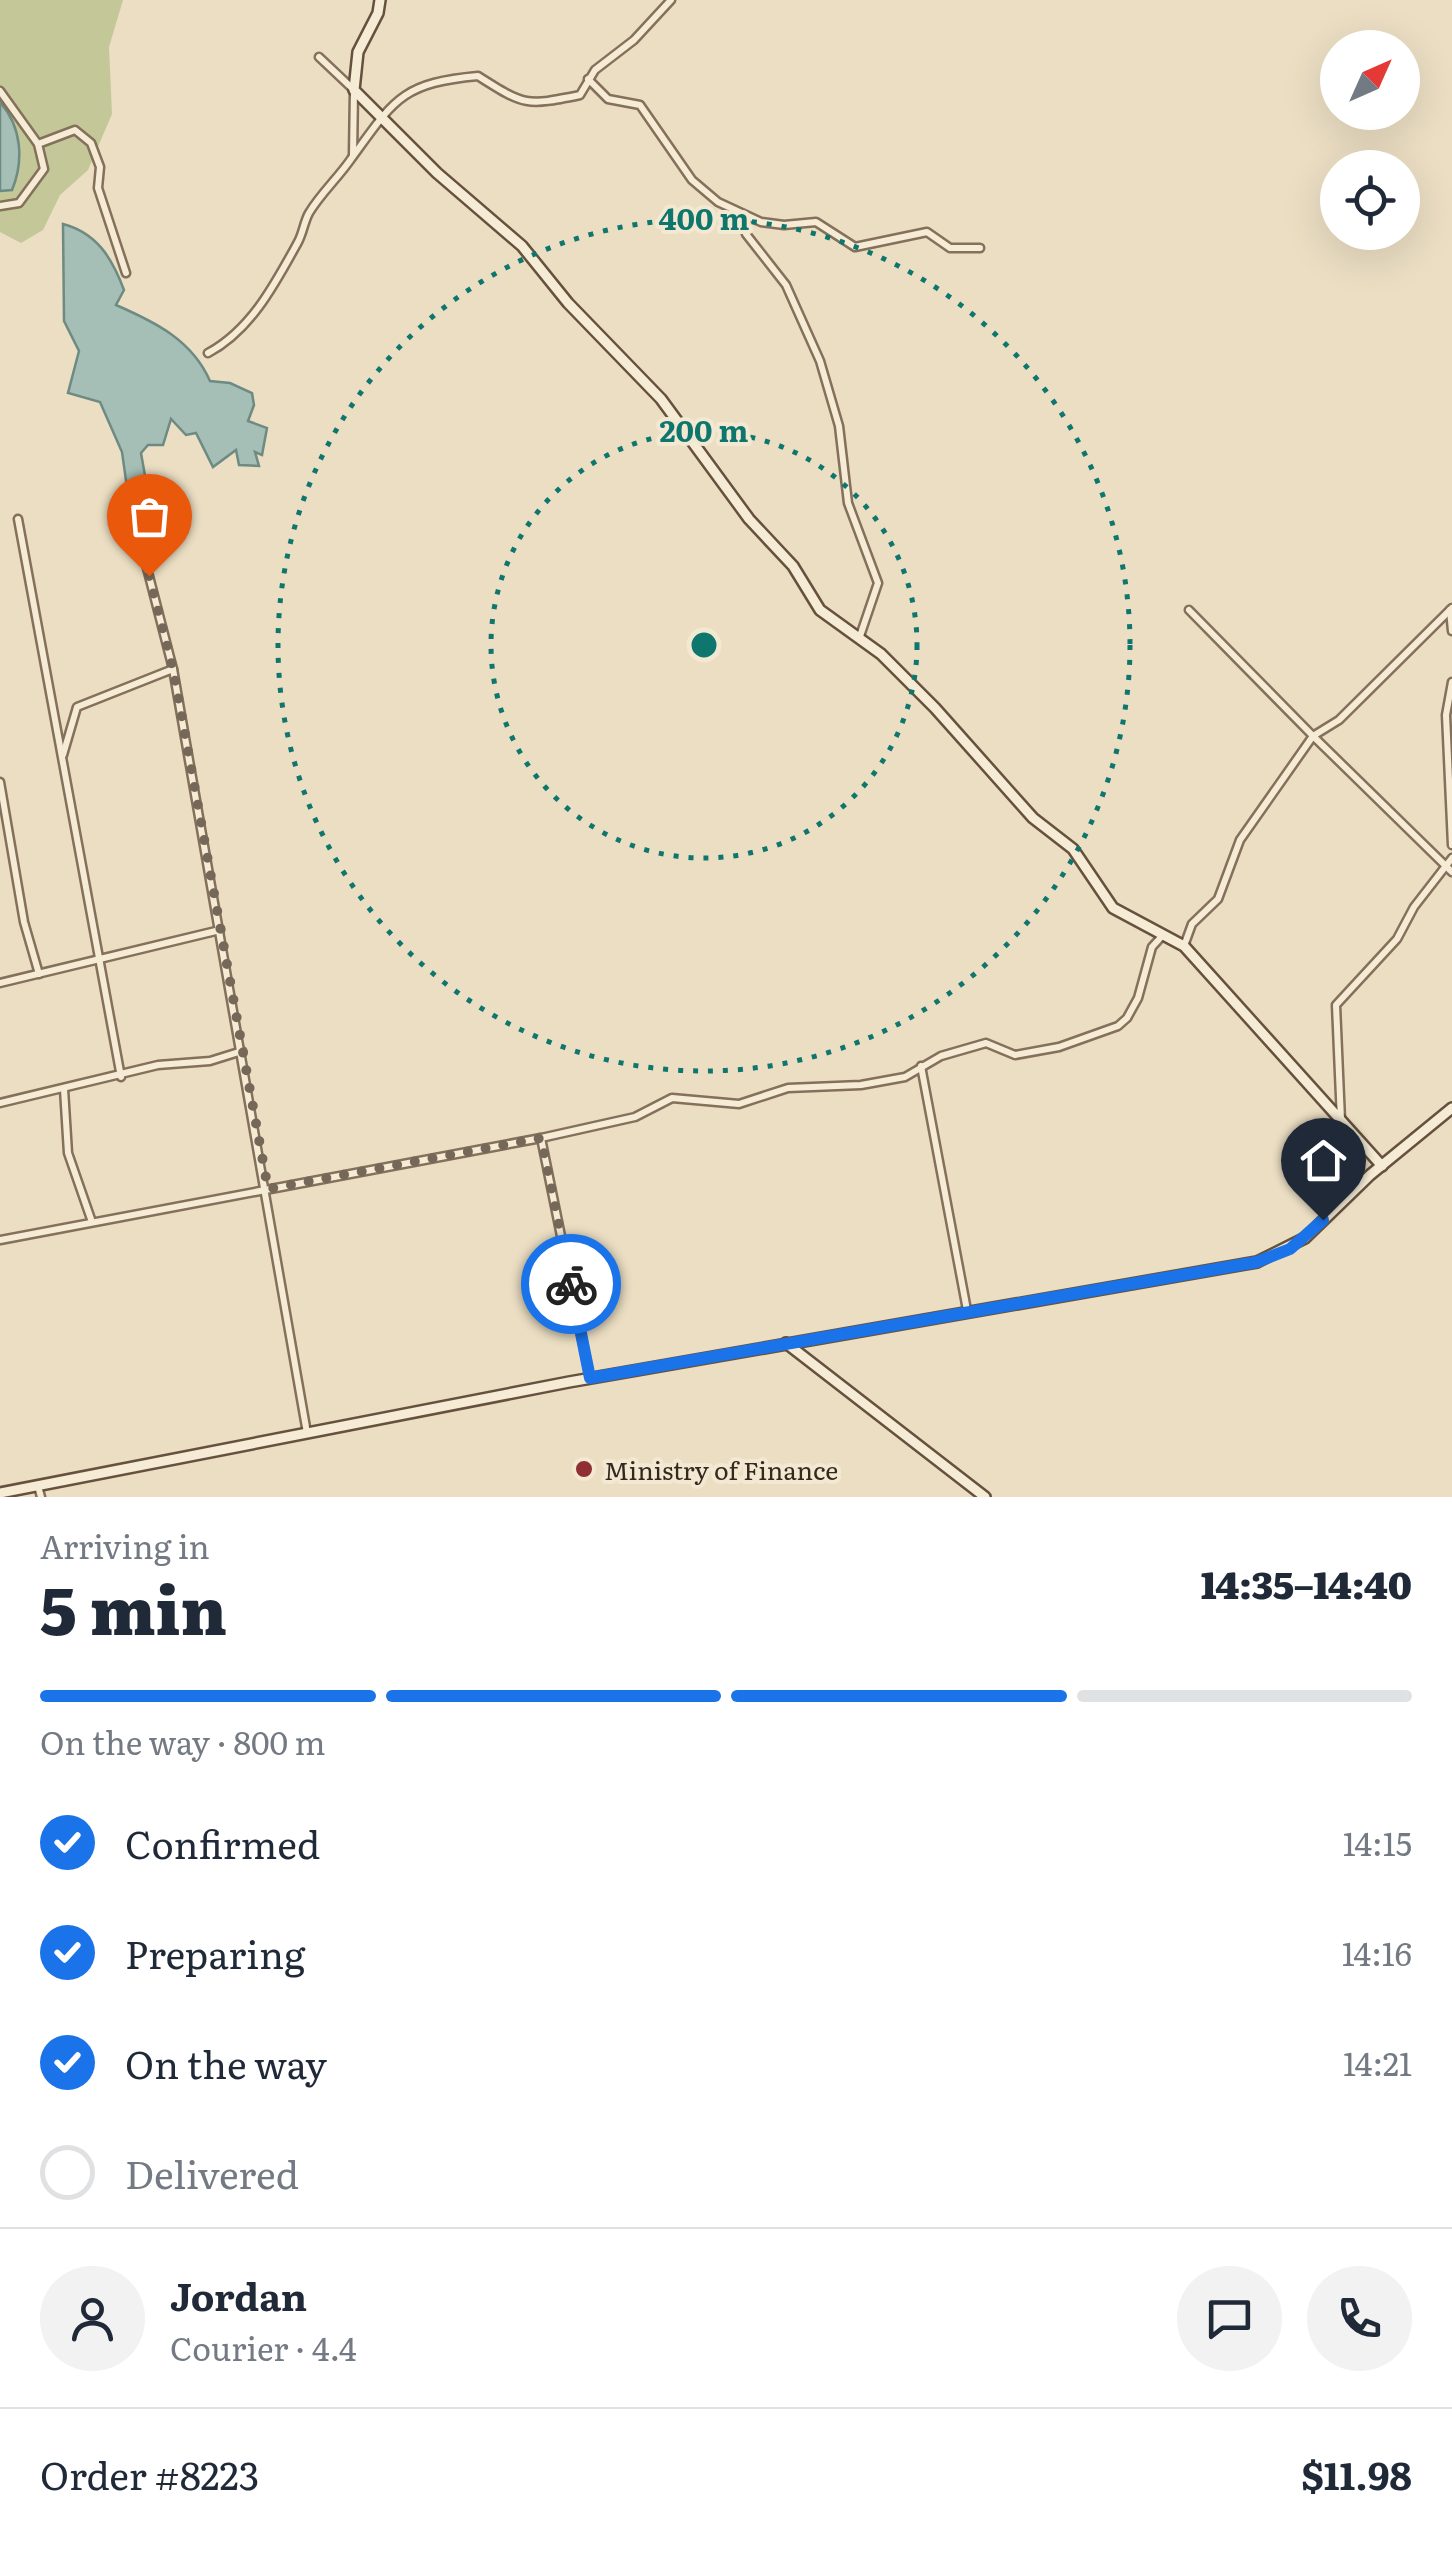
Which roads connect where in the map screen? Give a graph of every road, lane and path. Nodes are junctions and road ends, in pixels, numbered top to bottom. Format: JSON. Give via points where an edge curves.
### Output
{"nodes":[{"id":1,"x":380,"y":0,"type":"edge"},
{"id":2,"x":671,"y":0,"type":"edge"},
{"id":3,"x":319,"y":57,"type":"dead end"},
{"id":4,"x":588,"y":78,"type":"junction"},
{"id":5,"x":354,"y":90,"type":"junction"},
{"id":6,"x":0,"y":92,"type":"edge"},
{"id":7,"x":378,"y":118,"type":"junction"},
{"id":8,"x":38,"y":144,"type":"junction"},
{"id":9,"x":354,"y":156,"type":"junction"},
{"id":10,"x":0,"y":206,"type":"edge"},
{"id":11,"x":742,"y":216,"type":"junction"},
{"id":12,"x":980,"y":248,"type":"dead end"},
{"id":13,"x":126,"y":273,"type":"dead end"},
{"id":14,"x":208,"y":353,"type":"dead end"},
{"id":15,"x":18,"y":520,"type":"dead end"},
{"id":16,"x":141,"y":545,"type":"dead end"},
{"id":17,"x":1451,"y":608,"type":"edge"},
{"id":18,"x":1189,"y":610,"type":"dead end"},
{"id":19,"x":1452,"y":631,"type":"edge"},
{"id":20,"x":859,"y":639,"type":"junction"},
{"id":21,"x":173,"y":669,"type":"junction"},
{"id":22,"x":1452,"y":682,"type":"edge"},
{"id":23,"x":1313,"y":736,"type":"junction"},
{"id":24,"x":62,"y":756,"type":"junction"},
{"id":25,"x":0,"y":782,"type":"edge"},
{"id":26,"x":9,"y":832,"type":"junction"},
{"id":27,"x":0,"y":838,"type":"edge"},
{"id":28,"x":1452,"y":844,"type":"edge"},
{"id":29,"x":1452,"y":858,"type":"edge"},
{"id":30,"x":1450,"y":869,"type":"edge"},
{"id":31,"x":220,"y":930,"type":"junction"},
{"id":32,"x":1162,"y":934,"type":"junction"},
{"id":33,"x":1184,"y":946,"type":"junction"},
{"id":34,"x":100,"y":959,"type":"junction"},
{"id":35,"x":39,"y":974,"type":"junction"},
{"id":36,"x":0,"y":982,"type":"edge"},
{"id":37,"x":242,"y":1052,"type":"junction"},
{"id":38,"x":921,"y":1066,"type":"junction"},
{"id":39,"x":121,"y":1077,"type":"junction"},
{"id":40,"x":64,"y":1089,"type":"junction"},
{"id":41,"x":0,"y":1103,"type":"edge"},
{"id":42,"x":1452,"y":1108,"type":"edge"},
{"id":43,"x":1341,"y":1120,"type":"junction"},
{"id":44,"x":541,"y":1138,"type":"junction"},
{"id":45,"x":1382,"y":1166,"type":"junction"},
{"id":46,"x":268,"y":1189,"type":"junction"},
{"id":47,"x":92,"y":1222,"type":"junction"},
{"id":48,"x":0,"y":1240,"type":"edge"},
{"id":49,"x":967,"y":1310,"type":"junction"},
{"id":50,"x":786,"y":1342,"type":"junction"},
{"id":51,"x":590,"y":1378,"type":"junction"},
{"id":52,"x":308,"y":1433,"type":"junction"},
{"id":53,"x":39,"y":1491,"type":"edge"},
{"id":54,"x":0,"y":1493,"type":"edge"},
{"id":55,"x":986,"y":1497,"type":"edge"}],
"edges":[{"from":1,"to":5,"type":"street","via":[[358,52]]},
{"from":2,"to":4,"type":"street"},
{"from":3,"to":5,"type":"street"},
{"from":4,"to":7,"type":"street","via":[[580,95],[532,104],[478,76],[427,83]]},
{"from":4,"to":11,"type":"street","via":[[608,99],[640,104],[692,180]]},
{"from":5,"to":7,"type":"street"},
{"from":5,"to":9,"type":"street"},
{"from":6,"to":8,"type":"street"},
{"from":7,"to":9,"type":"street"},
{"from":7,"to":20,"type":"street","via":[[522,246],[661,399],[820,610]]},
{"from":8,"to":10,"type":"street","via":[[44,169],[19,203]]},
{"from":8,"to":13,"type":"street","via":[[75,130],[91,143]]},
{"from":9,"to":14,"type":"street","via":[[308,214],[258,309],[234,339]]},
{"from":11,"to":12,"type":"street","via":[[784,225],[816,222],[855,247],[927,232],[956,250]]},
{"from":11,"to":20,"type":"street","via":[[746,234],[786,285],[820,361],[839,426],[848,503],[878,583]]},
{"from":15,"to":24,"type":"street"},
{"from":16,"to":21,"type":"street"},
{"from":17,"to":19,"type":"street"},
{"from":17,"to":23,"type":"street","via":[[1339,720]]},
{"from":18,"to":23,"type":"street"},
{"from":20,"to":32,"type":"street","via":[[936,708],[1033,818],[1073,850],[1113,908]]},
{"from":21,"to":24,"type":"street","via":[[78,707]]},
{"from":21,"to":31,"type":"street"},
{"from":22,"to":28,"type":"street","via":[[1446,715]]},
{"from":23,"to":30,"type":"street"},
{"from":23,"to":33,"type":"street","via":[[1240,840],[1218,899],[1192,924]]},
{"from":24,"to":34,"type":"street"},
{"from":25,"to":26,"type":"street"},
{"from":26,"to":27,"type":"street"},
{"from":26,"to":35,"type":"street"},
{"from":29,"to":30,"type":"street"},
{"from":30,"to":43,"type":"street","via":[[1336,1005]]},
{"from":31,"to":34,"type":"street"},
{"from":31,"to":37,"type":"street"},
{"from":32,"to":33,"type":"street"},
{"from":32,"to":38,"type":"street","via":[[1138,998],[1118,1026],[1015,1055],[986,1043]]},
{"from":33,"to":43,"type":"street"},
{"from":34,"to":35,"type":"street"},
{"from":34,"to":39,"type":"street"},
{"from":35,"to":36,"type":"street"},
{"from":37,"to":39,"type":"street"},
{"from":37,"to":46,"type":"street"},
{"from":38,"to":44,"type":"street","via":[[905,1078],[788,1088],[739,1104],[672,1098],[635,1117]]},
{"from":38,"to":49,"type":"street"},
{"from":39,"to":40,"type":"street"},
{"from":40,"to":41,"type":"street"},
{"from":40,"to":47,"type":"street","via":[[68,1152]]},
{"from":42,"to":45,"type":"street"},
{"from":43,"to":45,"type":"street"},
{"from":44,"to":46,"type":"street"},
{"from":44,"to":51,"type":"street"},
{"from":45,"to":49,"type":"street","via":[[1304,1238],[1257,1262]]},
{"from":46,"to":47,"type":"street"},
{"from":46,"to":52,"type":"street"},
{"from":47,"to":48,"type":"street"},
{"from":49,"to":50,"type":"street"},
{"from":50,"to":51,"type":"street"},
{"from":50,"to":55,"type":"street"},
{"from":51,"to":52,"type":"street"},
{"from":52,"to":53,"type":"street"},
{"from":53,"to":54,"type":"street"}]}
